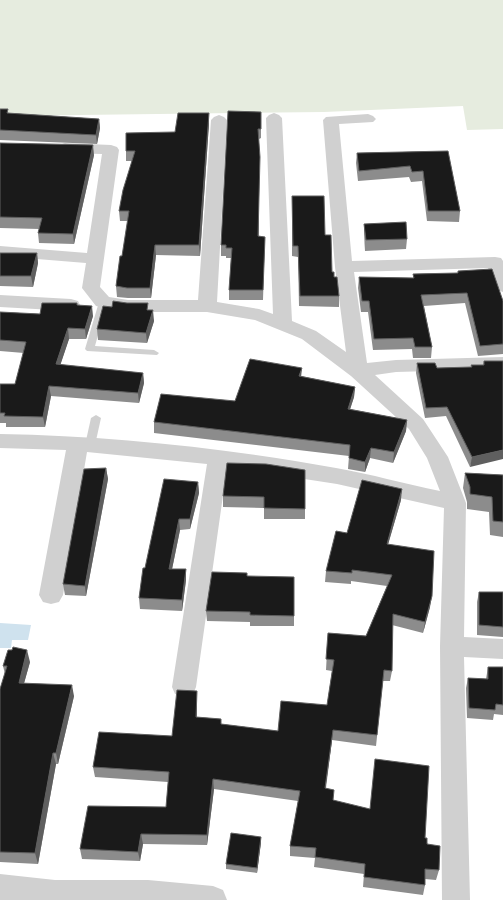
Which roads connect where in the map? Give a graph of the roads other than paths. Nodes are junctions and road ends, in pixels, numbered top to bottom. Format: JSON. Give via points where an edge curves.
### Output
{"nodes":[{"id":1,"x":274,"y":118,"type":"dead end"},
{"id":2,"x":368,"y":119,"type":"dead end"},
{"id":3,"x":219,"y":120,"type":"dead end"},
{"id":4,"x":48,"y":148,"type":"edge"},
{"id":5,"x":0,"y":251,"type":"edge"},
{"id":6,"x":96,"y":259,"type":"junction"},
{"id":7,"x":499,"y":262,"type":"edge"},
{"id":8,"x":344,"y":267,"type":"junction"},
{"id":9,"x":503,"y":286,"type":"edge"},
{"id":10,"x":0,"y":301,"type":"edge"},
{"id":11,"x":103,"y":302,"type":"junction"},
{"id":12,"x":207,"y":306,"type":"junction"},
{"id":13,"x":283,"y":325,"type":"junction"},
{"id":14,"x":154,"y":353,"type":"dead end"},
{"id":15,"x":503,"y":363,"type":"edge"},
{"id":16,"x":358,"y":371,"type":"junction"},
{"id":17,"x":96,"y":418,"type":"dead end"},
{"id":18,"x":0,"y":441,"type":"edge"},
{"id":19,"x":84,"y":444,"type":"junction"},
{"id":20,"x":218,"y":458,"type":"junction"},
{"id":21,"x":455,"y":503,"type":"junction"},
{"id":22,"x":51,"y":595,"type":"dead end"},
{"id":23,"x":452,"y":646,"type":"junction"},
{"id":24,"x":503,"y":650,"type":"edge"},
{"id":25,"x":184,"y":687,"type":"dead end"},
{"id":26,"x":0,"y":887,"type":"edge"},
{"id":27,"x":213,"y":900,"type":"edge"},
{"id":28,"x":456,"y":900,"type":"edge"}],
"edges":[{"from":1,"to":13,"type":"street"},
{"from":2,"to":8,"type":"street","via":[[331,120]]},
{"from":3,"to":12,"type":"street"},
{"from":4,"to":6,"type":"street","via":[[111,150]]},
{"from":5,"to":6,"type":"street"},
{"from":6,"to":11,"type":"street","via":[[91,288]]},
{"from":7,"to":8,"type":"street"},
{"from":7,"to":9,"type":"street"},
{"from":8,"to":16,"type":"street"},
{"from":10,"to":11,"type":"street","via":[[88,306]]},
{"from":11,"to":12,"type":"street","via":[[128,306]]},
{"from":11,"to":14,"type":"lane","via":[[90,348]]},
{"from":12,"to":13,"type":"street","via":[[259,315]]},
{"from":13,"to":16,"type":"street","via":[[309,335]]},
{"from":15,"to":16,"type":"street","via":[[396,366]]},
{"from":16,"to":21,"type":"street","via":[[416,424],[437,456]]},
{"from":17,"to":19,"type":"lane"},
{"from":18,"to":19,"type":"street"},
{"from":19,"to":20,"type":"street"},
{"from":19,"to":22,"type":"street"},
{"from":20,"to":21,"type":"street","via":[[337,476]]},
{"from":20,"to":25,"type":"street"},
{"from":21,"to":23,"type":"street"},
{"from":23,"to":24,"type":"street"},
{"from":23,"to":28,"type":"street"},
{"from":26,"to":27,"type":"street","via":[[56,894],[148,893]]}]}
